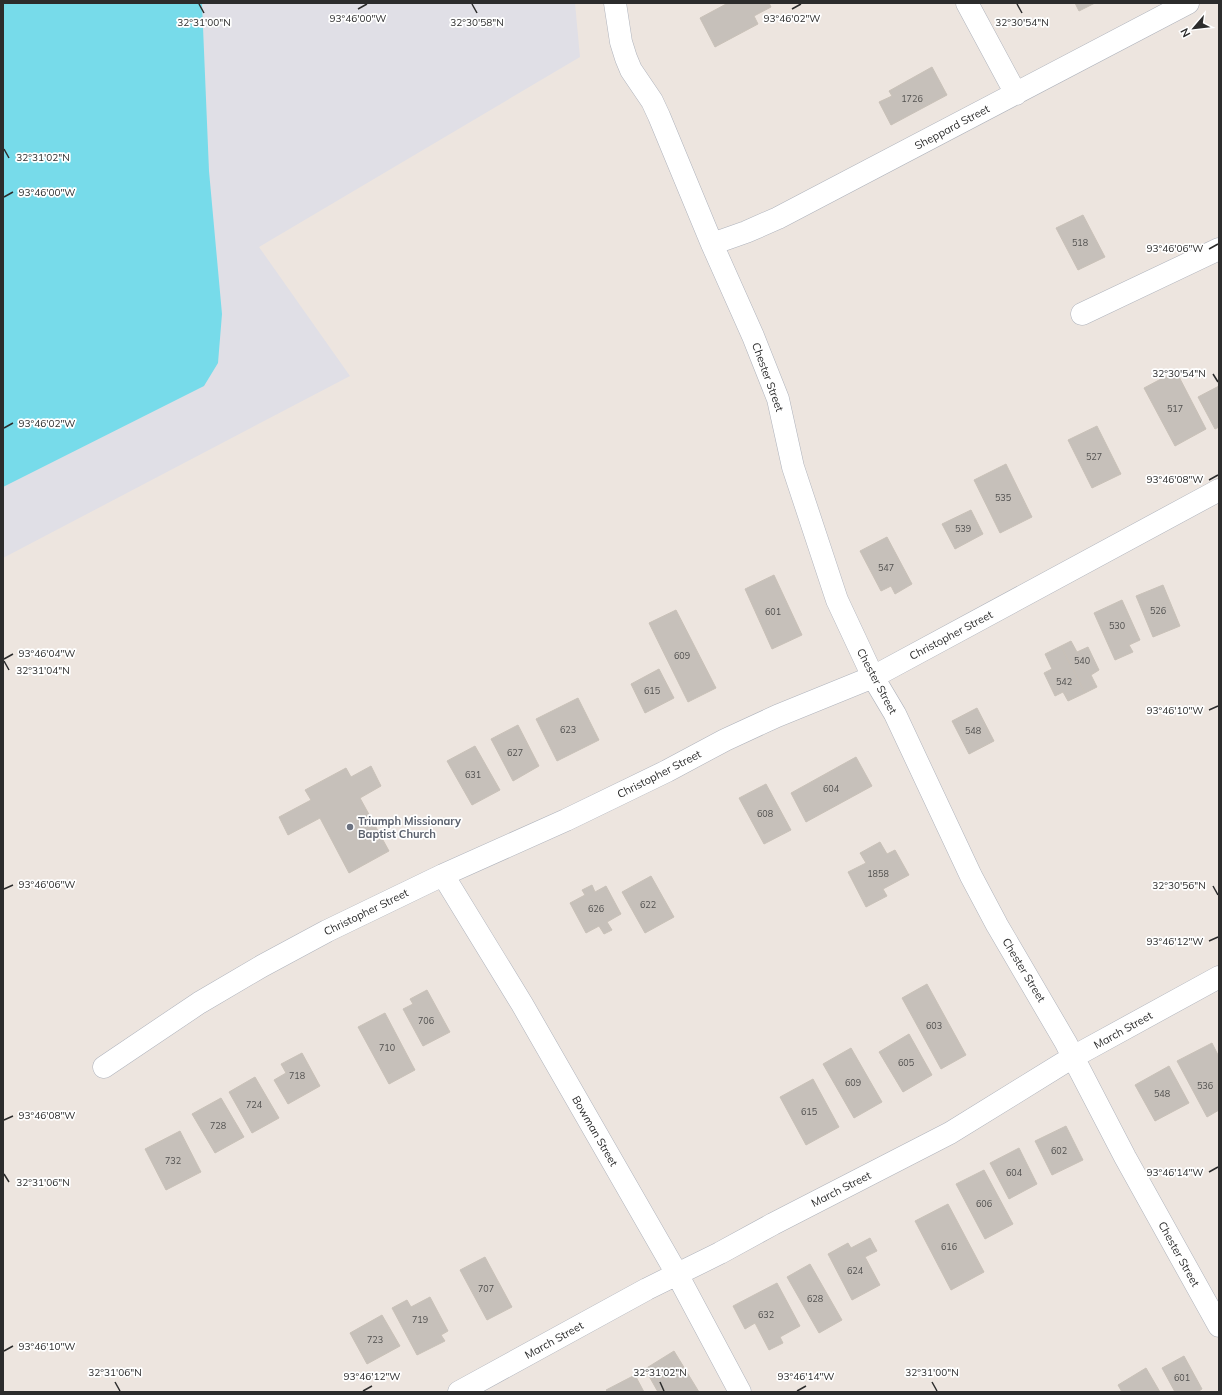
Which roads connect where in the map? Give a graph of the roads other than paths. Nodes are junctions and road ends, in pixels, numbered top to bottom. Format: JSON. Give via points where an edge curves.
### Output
{"nodes":[{"id":1,"x":615,"y":3,"type":"edge"},
{"id":2,"x":967,"y":3,"type":"edge"},
{"id":3,"x":1188,"y":3,"type":"edge"},
{"id":4,"x":1016,"y":94,"type":"junction"},
{"id":5,"x":712,"y":244,"type":"junction"},
{"id":6,"x":1219,"y":249,"type":"edge"},
{"id":7,"x":1082,"y":314,"type":"dead end"},
{"id":8,"x":1219,"y":490,"type":"edge"},
{"id":9,"x":873,"y":677,"type":"junction"},
{"id":10,"x":443,"y":874,"type":"junction"},
{"id":11,"x":1219,"y":977,"type":"edge"},
{"id":12,"x":1073,"y":1057,"type":"junction"},
{"id":13,"x":104,"y":1067,"type":"dead end"},
{"id":14,"x":677,"y":1274,"type":"junction"},
{"id":15,"x":1219,"y":1326,"type":"edge"},
{"id":16,"x":459,"y":1392,"type":"edge"},
{"id":17,"x":740,"y":1392,"type":"edge"}],
"edges":[{"from":1,"to":5,"type":"street","name":"Chester Street","via":[[626,58],[659,116]]},
{"from":2,"to":4,"type":"street"},
{"from":3,"to":4,"type":"street","name":"Sheppard Street"},
{"from":4,"to":5,"type":"street","name":"Sheppard Street","via":[[778,218]]},
{"from":5,"to":9,"type":"street","name":"Chester Street","via":[[778,399],[793,467],[837,600]]},
{"from":6,"to":7,"type":"street"},
{"from":8,"to":9,"type":"street","name":"Christopher Street"},
{"from":9,"to":10,"type":"street","name":"Christopher Street","via":[[777,716],[562,822]]},
{"from":9,"to":12,"type":"street","name":"Chester Street","via":[[895,714],[997,926]]},
{"from":10,"to":13,"type":"street","name":"Christopher Street","via":[[262,966],[199,1003]]},
{"from":10,"to":14,"type":"street","name":"Bowman Street","via":[[522,1004]]},
{"from":11,"to":12,"type":"street","name":"March Street"},
{"from":12,"to":14,"type":"street","name":"March Street","via":[[950,1133]]},
{"from":12,"to":15,"type":"street","name":"Chester Street"},
{"from":14,"to":16,"type":"street","name":"March Street"},
{"from":14,"to":17,"type":"street","name":"Bowman Street"}]}
